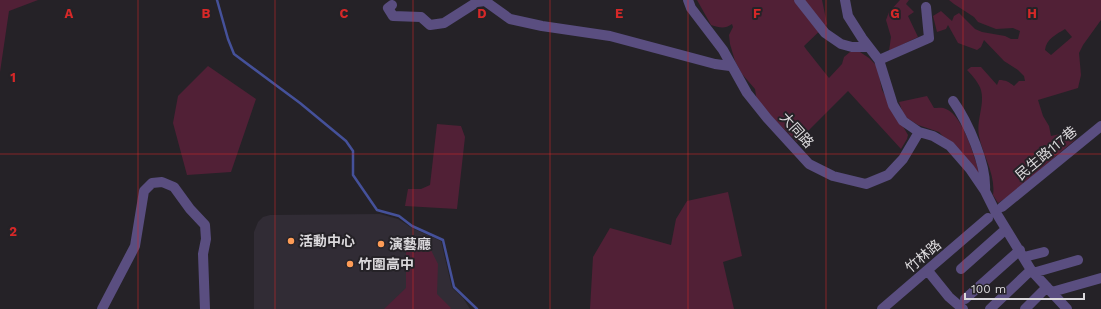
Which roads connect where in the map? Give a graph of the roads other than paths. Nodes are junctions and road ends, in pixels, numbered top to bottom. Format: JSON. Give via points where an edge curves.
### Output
{"nodes":[{"id":1,"x":688,"y":0,"type":"edge"},
{"id":2,"x":800,"y":0,"type":"edge"},
{"id":3,"x":845,"y":0,"type":"edge"},
{"id":4,"x":392,"y":5,"type":"dead end"},
{"id":5,"x":926,"y":7,"type":"dead end"},
{"id":6,"x":869,"y":46,"type":"junction"},
{"id":7,"x":879,"y":60,"type":"junction"},
{"id":8,"x":730,"y":66,"type":"junction"},
{"id":9,"x":953,"y":101,"type":"dead end"},
{"id":10,"x":1101,"y":126,"type":"edge"},
{"id":11,"x":919,"y":132,"type":"junction"},
{"id":12,"x":985,"y":191,"type":"junction"},
{"id":13,"x":1004,"y":206,"type":"dead end"},
{"id":14,"x":986,"y":221,"type":"dead end"},
{"id":15,"x":1006,"y":229,"type":"junction"},
{"id":16,"x":1044,"y":252,"type":"dead end"},
{"id":17,"x":1022,"y":253,"type":"junction"},
{"id":18,"x":1078,"y":260,"type":"dead end"},
{"id":19,"x":962,"y":270,"type":"dead end"},
{"id":20,"x":928,"y":271,"type":"junction"},
{"id":21,"x":1032,"y":272,"type":"junction"},
{"id":22,"x":1101,"y":278,"type":"edge"},
{"id":23,"x":1050,"y":290,"type":"junction"},
{"id":24,"x":966,"y":299,"type":"dead end"},
{"id":25,"x":102,"y":309,"type":"edge"},
{"id":26,"x":205,"y":309,"type":"edge"},
{"id":27,"x":882,"y":309,"type":"edge"},
{"id":28,"x":963,"y":309,"type":"edge"},
{"id":29,"x":990,"y":309,"type":"edge"},
{"id":30,"x":1025,"y":309,"type":"edge"},
{"id":31,"x":1067,"y":309,"type":"edge"}],
"edges":[{"from":1,"to":8,"type":"street","name":"大同路","via":[[691,8],[723,50]]},
{"from":2,"to":6,"type":"street","via":[[825,33],[841,44],[852,47]]},
{"from":3,"to":6,"type":"street","via":[[848,16]]},
{"from":4,"to":8,"type":"street","via":[[388,8],[393,16],[421,17],[430,25],[444,23],[477,2],[485,1],[510,19],[610,36]]},
{"from":5,"to":7,"type":"street","via":[[929,38]]},
{"from":6,"to":7,"type":"street"},
{"from":7,"to":11,"type":"street","via":[[893,105],[903,121]]},
{"from":8,"to":11,"type":"street","name":"大同路","via":[[767,118],[809,164],[833,176],[866,184],[888,175],[903,159]]},
{"from":9,"to":12,"type":"street","via":[[960,110],[977,148],[986,184]]},
{"from":10,"to":13,"type":"street","name":"民生路117巷"},
{"from":11,"to":12,"type":"street","via":[[933,136],[950,146]]},
{"from":12,"to":15,"type":"street"},
{"from":14,"to":20,"type":"street","name":"竹林路"},
{"from":15,"to":17,"type":"street"},
{"from":15,"to":19,"type":"street"},
{"from":16,"to":17,"type":"street"},
{"from":17,"to":21,"type":"street"},
{"from":17,"to":24,"type":"street"},
{"from":18,"to":21,"type":"street"},
{"from":20,"to":27,"type":"street","name":"竹林路"},
{"from":20,"to":28,"type":"street","via":[[949,297]]},
{"from":21,"to":23,"type":"street"},
{"from":21,"to":29,"type":"street"},
{"from":22,"to":23,"type":"street"},
{"from":23,"to":30,"type":"street"},
{"from":23,"to":31,"type":"street"},
{"from":25,"to":26,"type":"street","via":[[135,246],[144,191],[152,183],[162,182],[174,188],[205,225]]}]}
